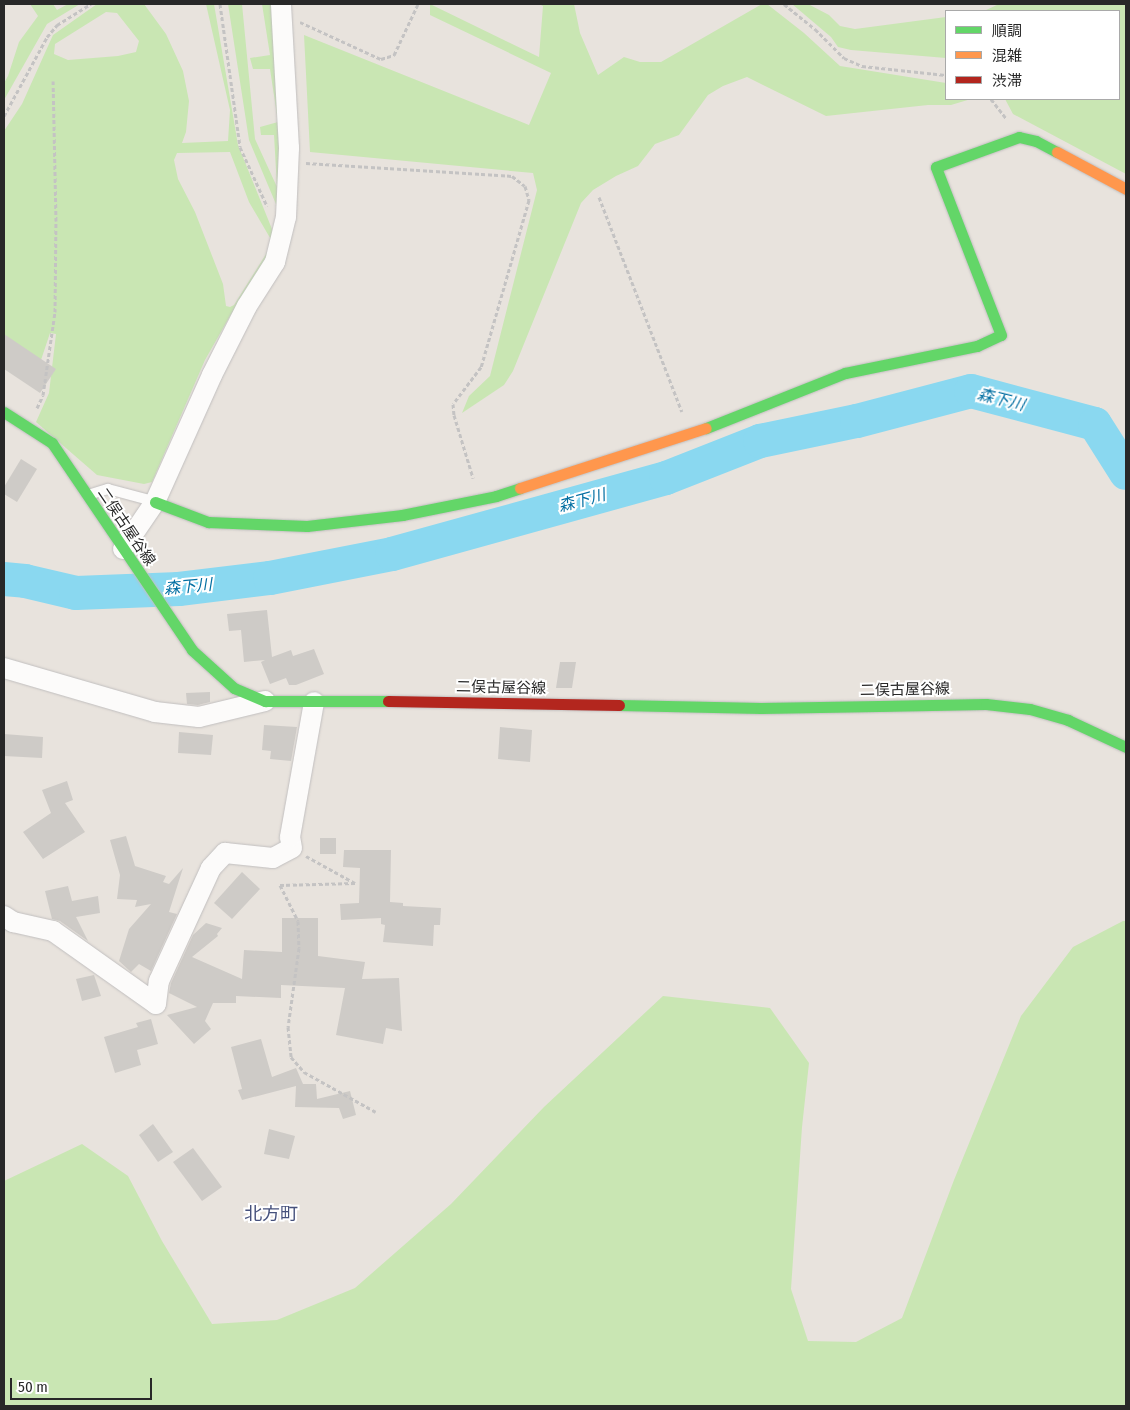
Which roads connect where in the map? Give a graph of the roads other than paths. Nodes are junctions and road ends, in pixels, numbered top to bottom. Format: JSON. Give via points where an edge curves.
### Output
{"nodes":[{"id":1,"x":280,"y":9,"type":"edge"},
{"id":2,"x":1126,"y":189,"type":"edge"},
{"id":3,"x":4,"y":412,"type":"edge"},
{"id":4,"x":87,"y":495,"type":"junction"},
{"id":5,"x":155,"y":502,"type":"junction"},
{"id":6,"x":123,"y":549,"type":"junction"},
{"id":7,"x":4,"y":668,"type":"edge"},
{"id":8,"x":265,"y":701,"type":"junction"},
{"id":9,"x":314,"y":702,"type":"junction"},
{"id":10,"x":1126,"y":747,"type":"edge"},
{"id":11,"x":4,"y":916,"type":"edge"}],
"edges":[{"from":1,"to":5,"type":"street","via":[[289,134],[283,232],[275,262],[247,306],[212,375]]},
{"from":2,"to":5,"type":"main road","via":[[1036,142],[1019,137],[936,167],[1001,335],[977,346],[845,373],[691,434],[480,500],[402,515],[307,526],[208,522]]},
{"from":3,"to":4,"type":"main road","name":"二俣古屋谷線","via":[[52,443]]},
{"from":4,"to":5,"type":"lane","via":[[108,489]]},
{"from":4,"to":6,"type":"main road","name":"二俣古屋谷線"},
{"from":5,"to":6,"type":"street"},
{"from":6,"to":8,"type":"main road","name":"二俣古屋谷線","via":[[192,650],[234,688]]},
{"from":7,"to":8,"type":"street","via":[[164,713],[199,717]]},
{"from":8,"to":9,"type":"main road","name":"二俣古屋谷線"},
{"from":9,"to":10,"type":"main road","name":"二俣古屋谷線","via":[[761,708],[986,704],[1030,709],[1068,720]]},
{"from":9,"to":11,"type":"street","via":[[290,837],[292,848],[273,858],[224,853],[211,868],[159,981],[156,1004],[53,931],[13,922]]}]}
